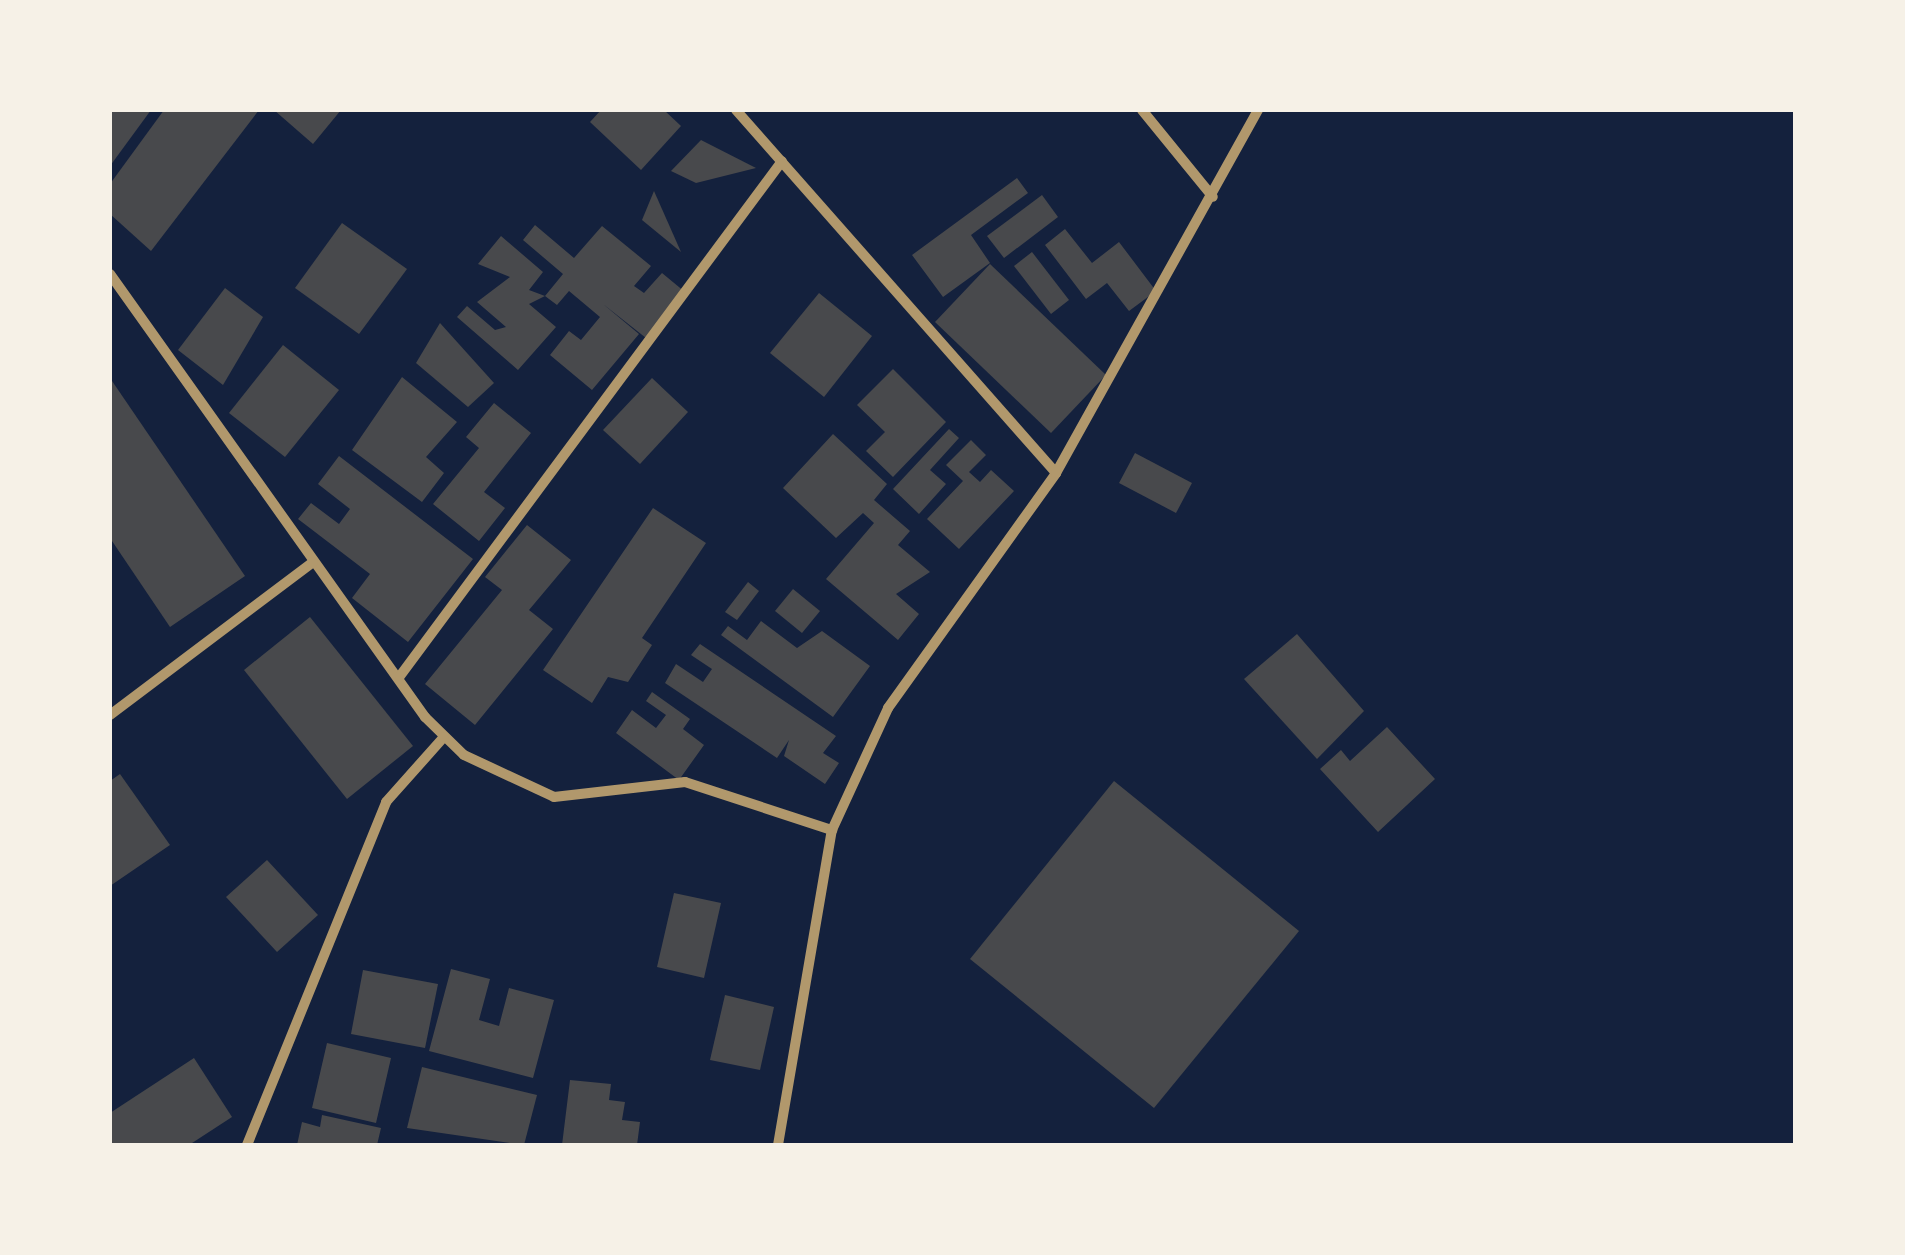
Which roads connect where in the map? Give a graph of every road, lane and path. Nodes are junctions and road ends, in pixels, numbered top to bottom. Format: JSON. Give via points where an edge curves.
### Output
{"nodes":[{"id":1,"x":736,"y":110,"type":"edge"},
{"id":2,"x":1142,"y":110,"type":"edge"},
{"id":3,"x":1258,"y":110,"type":"edge"},
{"id":4,"x":782,"y":160,"type":"junction"},
{"id":5,"x":1213,"y":197,"type":"junction"},
{"id":6,"x":110,"y":274,"type":"edge"},
{"id":7,"x":122,"y":295,"type":"junction"},
{"id":8,"x":110,"y":304,"type":"edge"},
{"id":9,"x":1056,"y":474,"type":"junction"},
{"id":10,"x":313,"y":562,"type":"junction"},
{"id":11,"x":400,"y":676,"type":"junction"},
{"id":12,"x":110,"y":716,"type":"edge"},
{"id":13,"x":444,"y":737,"type":"junction"},
{"id":14,"x":832,"y":830,"type":"junction"},
{"id":15,"x":248,"y":1145,"type":"edge"},
{"id":16,"x":778,"y":1145,"type":"edge"}],
"edges":[{"from":1,"to":4,"type":"street"},
{"from":2,"to":5,"type":"street"},
{"from":3,"to":5,"type":"street"},
{"from":4,"to":9,"type":"street"},
{"from":4,"to":11,"type":"street"},
{"from":5,"to":9,"type":"street"},
{"from":6,"to":7,"type":"street"},
{"from":7,"to":8,"type":"street"},
{"from":7,"to":10,"type":"street"},
{"from":9,"to":14,"type":"street","via":[[888,708]]},
{"from":10,"to":11,"type":"street"},
{"from":10,"to":12,"type":"street"},
{"from":11,"to":13,"type":"street"},
{"from":13,"to":14,"type":"street","via":[[492,773],[554,797],[685,782]]},
{"from":13,"to":15,"type":"street","via":[[386,802]]},
{"from":14,"to":16,"type":"street"}]}
